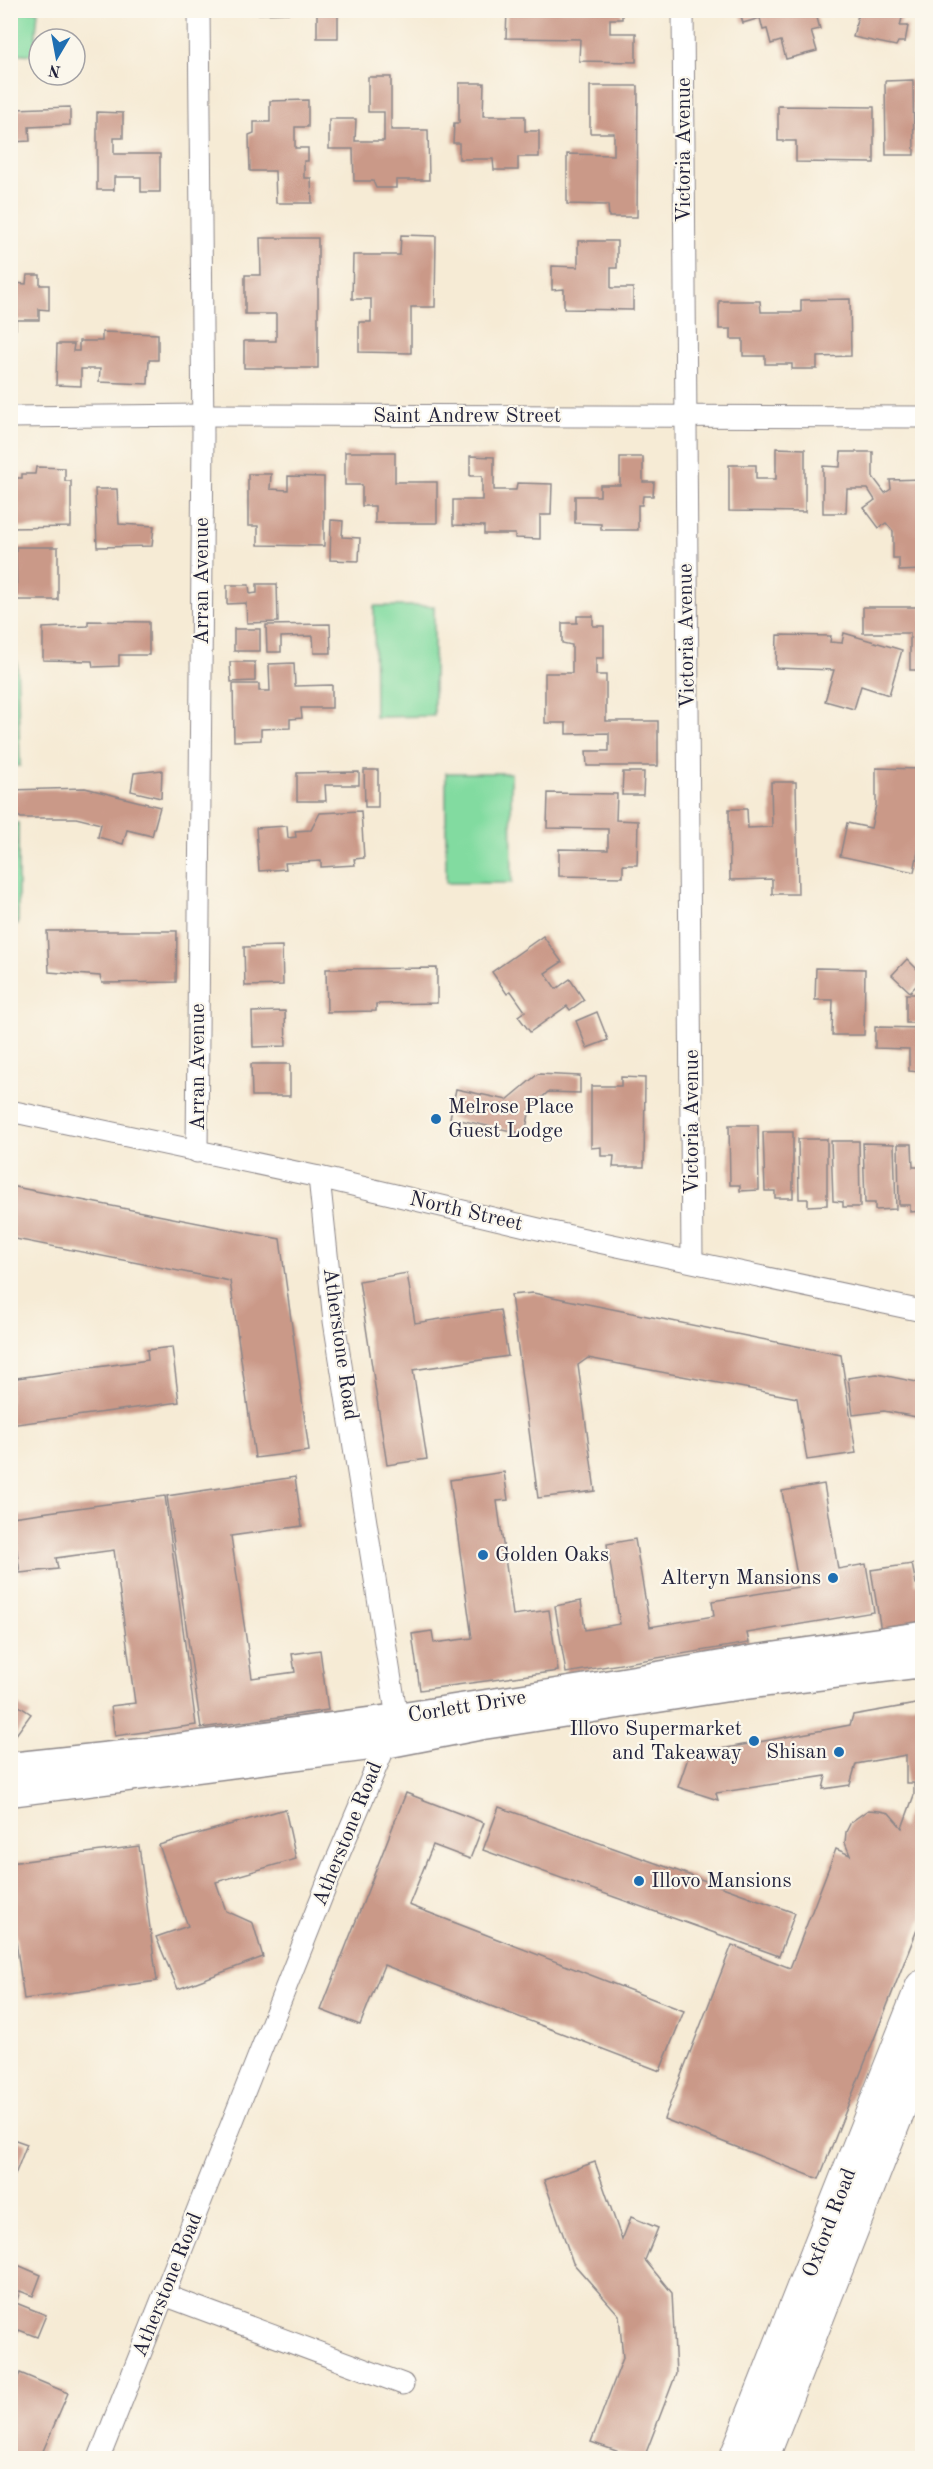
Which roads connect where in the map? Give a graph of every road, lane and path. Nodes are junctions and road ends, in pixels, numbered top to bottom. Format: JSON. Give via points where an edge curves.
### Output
{"nodes":[{"id":1,"x":199,"y":10,"type":"edge"},
{"id":2,"x":683,"y":10,"type":"edge"},
{"id":3,"x":202,"y":415,"type":"junction"},
{"id":4,"x":685,"y":415,"type":"junction"},
{"id":5,"x":10,"y":417,"type":"edge"},
{"id":6,"x":922,"y":417,"type":"edge"},
{"id":7,"x":10,"y":1111,"type":"edge"},
{"id":8,"x":197,"y":1152,"type":"junction"},
{"id":9,"x":319,"y":1177,"type":"junction"},
{"id":10,"x":692,"y":1261,"type":"junction"},
{"id":11,"x":922,"y":1311,"type":"edge"},
{"id":12,"x":922,"y":1636,"type":"edge"},
{"id":13,"x":922,"y":1663,"type":"edge"},
{"id":14,"x":397,"y":1718,"type":"junction"},
{"id":15,"x":385,"y":1744,"type":"junction"},
{"id":16,"x":10,"y":1767,"type":"edge"},
{"id":17,"x":10,"y":1792,"type":"edge"},
{"id":18,"x":922,"y":1987,"type":"edge"},
{"id":19,"x":922,"y":2050,"type":"edge"},
{"id":20,"x":164,"y":2295,"type":"junction"},
{"id":21,"x":403,"y":2384,"type":"dead end"},
{"id":22,"x":99,"y":2458,"type":"edge"},
{"id":23,"x":736,"y":2458,"type":"edge"},
{"id":24,"x":762,"y":2458,"type":"edge"}],
"edges":[{"from":1,"to":3,"type":"street","name":"Arran Avenue"},
{"from":2,"to":4,"type":"street","name":"Victoria Avenue"},
{"from":3,"to":4,"type":"street","name":"Saint Andrew Street"},
{"from":3,"to":5,"type":"street","name":"Saint Andrew Street"},
{"from":3,"to":8,"type":"street","name":"Arran Avenue"},
{"from":4,"to":6,"type":"street","name":"Saint Andrew Street"},
{"from":4,"to":10,"type":"street","name":"Victoria Avenue"},
{"from":7,"to":8,"type":"street","name":"North Street"},
{"from":8,"to":9,"type":"street","name":"North Street"},
{"from":9,"to":10,"type":"street","name":"North Street"},
{"from":9,"to":14,"type":"street","name":"Atherstone Road","via":[[334,1322]]},
{"from":10,"to":11,"type":"street","name":"North Street"},
{"from":12,"to":14,"type":"main road","name":"Corlett Drive","via":[[745,1660]]},
{"from":13,"to":15,"type":"main road","name":"Corlett Drive","via":[[728,1687]]},
{"from":14,"to":15,"type":"street","name":"Atherstone Road"},
{"from":14,"to":16,"type":"main road","name":"Corlett Drive"},
{"from":15,"to":17,"type":"main road","name":"Corlett Drive"},
{"from":15,"to":20,"type":"street","name":"Atherstone Road"},
{"from":18,"to":23,"type":"main road","name":"Oxford Road"},
{"from":19,"to":24,"type":"main road","name":"Oxford Road"},
{"from":20,"to":21,"type":"street"},
{"from":20,"to":22,"type":"street","name":"Atherstone Road"}]}
